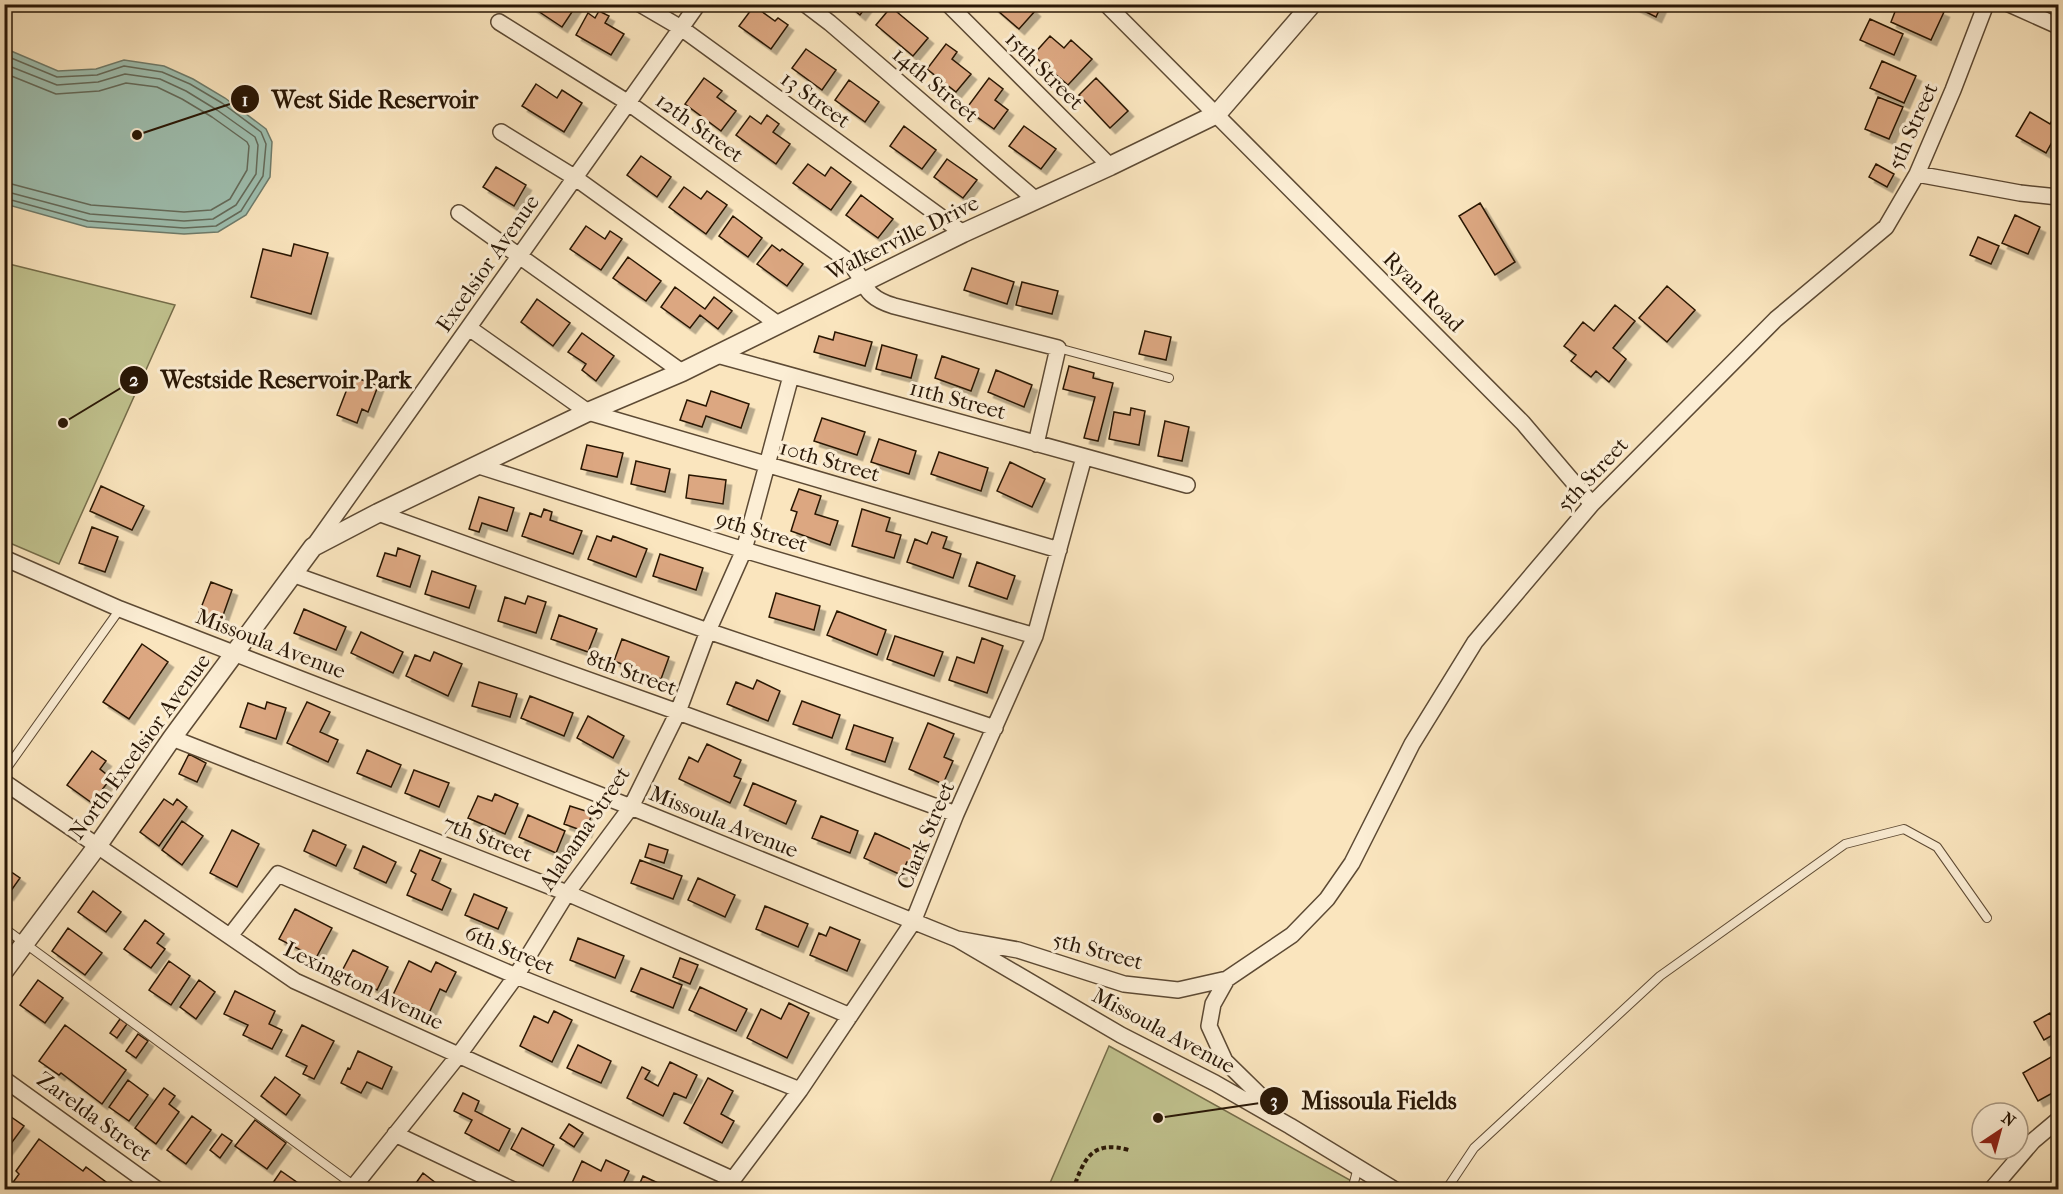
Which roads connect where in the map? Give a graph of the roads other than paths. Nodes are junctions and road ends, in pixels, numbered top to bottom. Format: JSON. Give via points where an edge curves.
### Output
{"nodes":[{"id":1,"x":640,"y":4,"type":"edge"},
{"id":2,"x":698,"y":4,"type":"edge"},
{"id":3,"x":805,"y":4,"type":"edge"},
{"id":4,"x":948,"y":4,"type":"edge"},
{"id":5,"x":1106,"y":4,"type":"edge"},
{"id":6,"x":1312,"y":4,"type":"edge"},
{"id":7,"x":1986,"y":4,"type":"edge"},
{"id":8,"x":2009,"y":4,"type":"edge"},
{"id":9,"x":499,"y":22,"type":"dead end"},
{"id":10,"x":2058,"y":26,"type":"edge"},
{"id":11,"x":681,"y":28,"type":"junction"},
{"id":12,"x":627,"y":102,"type":"junction"},
{"id":13,"x":1217,"y":114,"type":"junction"},
{"id":14,"x":501,"y":132,"type":"dead end"},
{"id":15,"x":1110,"y":166,"type":"junction"},
{"id":16,"x":1917,"y":174,"type":"junction"},
{"id":17,"x":574,"y":177,"type":"junction"},
{"id":18,"x":2058,"y":196,"type":"edge"},
{"id":19,"x":1036,"y":200,"type":"junction"},
{"id":20,"x":459,"y":213,"type":"dead end"},
{"id":21,"x":963,"y":233,"type":"junction"},
{"id":22,"x":518,"y":256,"type":"junction"},
{"id":23,"x":862,"y":282,"type":"junction"},
{"id":24,"x":778,"y":324,"type":"junction"},
{"id":25,"x":469,"y":328,"type":"junction"},
{"id":26,"x":1058,"y":348,"type":"junction"},
{"id":27,"x":717,"y":355,"type":"junction"},
{"id":28,"x":682,"y":372,"type":"junction"},
{"id":29,"x":791,"y":376,"type":"junction"},
{"id":30,"x":1169,"y":378,"type":"dead end"},
{"id":31,"x":588,"y":412,"type":"junction"},
{"id":32,"x":1036,"y":444,"type":"junction"},
{"id":33,"x":1084,"y":457,"type":"junction"},
{"id":34,"x":476,"y":465,"type":"junction"},
{"id":35,"x":767,"y":465,"type":"junction"},
{"id":36,"x":1187,"y":485,"type":"dead end"},
{"id":37,"x":1592,"y":504,"type":"junction"},
{"id":38,"x":378,"y":513,"type":"junction"},
{"id":39,"x":313,"y":548,"type":"junction"},
{"id":40,"x":744,"y":550,"type":"junction"},
{"id":41,"x":1059,"y":550,"type":"junction"},
{"id":42,"x":4,"y":558,"type":"edge"},
{"id":43,"x":292,"y":574,"type":"junction"},
{"id":44,"x":120,"y":609,"type":"junction"},
{"id":45,"x":708,"y":631,"type":"junction"},
{"id":46,"x":1035,"y":636,"type":"junction"},
{"id":47,"x":235,"y":654,"type":"junction"},
{"id":48,"x":678,"y":712,"type":"junction"},
{"id":49,"x":995,"y":728,"type":"junction"},
{"id":50,"x":172,"y":738,"type":"junction"},
{"id":51,"x":4,"y":772,"type":"edge"},
{"id":52,"x":4,"y":782,"type":"edge"},
{"id":53,"x":631,"y":807,"type":"junction"},
{"id":54,"x":956,"y":814,"type":"junction"},
{"id":55,"x":98,"y":845,"type":"junction"},
{"id":56,"x":567,"y":893,"type":"junction"},
{"id":57,"x":1988,"y":918,"type":"dead end"},
{"id":58,"x":913,"y":922,"type":"junction"},
{"id":59,"x":4,"y":928,"type":"edge"},
{"id":60,"x":230,"y":936,"type":"junction"},
{"id":61,"x":957,"y":939,"type":"junction"},
{"id":62,"x":25,"y":944,"type":"junction"},
{"id":63,"x":4,"y":971,"type":"edge"},
{"id":64,"x":516,"y":976,"type":"junction"},
{"id":65,"x":1227,"y":979,"type":"junction"},
{"id":66,"x":850,"y":1016,"type":"junction"},
{"id":67,"x":458,"y":1056,"type":"junction"},
{"id":68,"x":4,"y":1080,"type":"edge"},
{"id":69,"x":800,"y":1090,"type":"junction"},
{"id":70,"x":2058,"y":1120,"type":"edge"},
{"id":71,"x":1290,"y":1126,"type":"junction"},
{"id":72,"x":395,"y":1134,"type":"junction"},
{"id":73,"x":1358,"y":1167,"type":"junction"},
{"id":74,"x":729,"y":1184,"type":"edge"},
{"id":75,"x":355,"y":1188,"type":"edge"},
{"id":76,"x":158,"y":1190,"type":"edge"},
{"id":77,"x":513,"y":1190,"type":"edge"},
{"id":78,"x":1352,"y":1190,"type":"edge"},
{"id":79,"x":1395,"y":1190,"type":"edge"},
{"id":80,"x":1446,"y":1190,"type":"edge"},
{"id":81,"x":1991,"y":1190,"type":"edge"}],
"edges":[{"from":1,"to":11,"type":"street","name":"13 Street"},
{"from":2,"to":11,"type":"street","name":"Excelsior Avenue"},
{"from":3,"to":19,"type":"street","name":"14th Street"},
{"from":4,"to":15,"type":"street","name":"15th Street"},
{"from":5,"to":13,"type":"street","name":"Ryan Road"},
{"from":6,"to":13,"type":"street","name":"Walkerville Drive"},
{"from":7,"to":16,"type":"street","name":"5th Street"},
{"from":8,"to":10,"type":"street"},
{"from":9,"to":12,"type":"street","name":"12th Street"},
{"from":11,"to":12,"type":"street","name":"Excelsior Avenue"},
{"from":11,"to":21,"type":"street","name":"13 Street"},
{"from":12,"to":17,"type":"street","name":"Excelsior Avenue"},
{"from":12,"to":23,"type":"street","name":"12th Street","via":[[844,258]]},
{"from":13,"to":15,"type":"street","name":"Walkerville Drive"},
{"from":13,"to":37,"type":"street","name":"Ryan Road","via":[[1523,423]]},
{"from":14,"to":17,"type":"street"},
{"from":15,"to":19,"type":"street","name":"Walkerville Drive"},
{"from":16,"to":18,"type":"street"},
{"from":16,"to":37,"type":"street","name":"5th Street","via":[[1886,227],[1776,319]]},
{"from":17,"to":22,"type":"street","name":"Excelsior Avenue"},
{"from":17,"to":24,"type":"street"},
{"from":19,"to":21,"type":"street","name":"Walkerville Drive"},
{"from":20,"to":22,"type":"street"},
{"from":21,"to":23,"type":"street","name":"Walkerville Drive"},
{"from":22,"to":25,"type":"street","name":"Excelsior Avenue"},
{"from":22,"to":28,"type":"street"},
{"from":23,"to":24,"type":"street","name":"Walkerville Drive"},
{"from":23,"to":26,"type":"street","via":[[881,302]]},
{"from":24,"to":27,"type":"street","name":"Walkerville Drive"},
{"from":25,"to":31,"type":"street","name":"10th Street"},
{"from":25,"to":39,"type":"street","name":"Excelsior Avenue"},
{"from":26,"to":30,"type":"lane"},
{"from":26,"to":32,"type":"street"},
{"from":27,"to":28,"type":"street","name":"Walkerville Drive"},
{"from":27,"to":29,"type":"street","name":"11th Street"},
{"from":28,"to":31,"type":"street","name":"Walkerville Drive"},
{"from":29,"to":32,"type":"street","name":"11th Street"},
{"from":29,"to":35,"type":"street","name":"Alabama Street"},
{"from":31,"to":34,"type":"street","name":"Walkerville Drive"},
{"from":31,"to":35,"type":"street","name":"10th Street"},
{"from":32,"to":33,"type":"street","name":"11th Street"},
{"from":33,"to":36,"type":"street","name":"11th Street"},
{"from":33,"to":41,"type":"street","name":"Clark Street"},
{"from":34,"to":38,"type":"street","name":"Walkerville Drive"},
{"from":34,"to":40,"type":"street","name":"9th Street"},
{"from":35,"to":40,"type":"street","name":"Alabama Street"},
{"from":35,"to":41,"type":"street","name":"10th Street"},
{"from":37,"to":65,"type":"street","name":"5th Street","via":[[1475,642],[1412,744],[1352,863],[1327,899],[1292,936]]},
{"from":38,"to":39,"type":"street","name":"Walkerville Drive"},
{"from":38,"to":45,"type":"street"},
{"from":39,"to":43,"type":"street","name":"North Excelsior Avenue"},
{"from":40,"to":45,"type":"street","name":"Alabama Street"},
{"from":40,"to":46,"type":"street","name":"9th Street"},
{"from":41,"to":46,"type":"street","name":"Clark Street"},
{"from":42,"to":44,"type":"street","name":"Missoula Avenue"},
{"from":43,"to":47,"type":"street","name":"North Excelsior Avenue"},
{"from":43,"to":48,"type":"street","name":"8th Street"},
{"from":44,"to":47,"type":"street","name":"Missoula Avenue"},
{"from":44,"to":51,"type":"lane"},
{"from":45,"to":48,"type":"street","name":"Alabama Street"},
{"from":45,"to":49,"type":"street"},
{"from":46,"to":49,"type":"street","name":"Clark Street"},
{"from":47,"to":50,"type":"street","name":"North Excelsior Avenue"},
{"from":47,"to":53,"type":"street","name":"Missoula Avenue"},
{"from":48,"to":53,"type":"street","name":"Alabama Street"},
{"from":48,"to":54,"type":"street","name":"8th Street"},
{"from":49,"to":54,"type":"street","name":"Clark Street"},
{"from":50,"to":55,"type":"street","name":"North Excelsior Avenue"},
{"from":50,"to":56,"type":"street","name":"7th Street"},
{"from":52,"to":55,"type":"street","name":"Lexington Avenue"},
{"from":53,"to":56,"type":"street","name":"Alabama Street"},
{"from":53,"to":58,"type":"street","name":"Missoula Avenue"},
{"from":54,"to":58,"type":"street","name":"Clark Street"},
{"from":55,"to":60,"type":"street","name":"Lexington Avenue"},
{"from":55,"to":62,"type":"street","name":"North Excelsior Avenue"},
{"from":56,"to":64,"type":"street","name":"Alabama Street"},
{"from":56,"to":66,"type":"street","name":"7th Street"},
{"from":57,"to":80,"type":"lane","via":[[1937,847],[1904,829],[1845,844],[1660,976],[1474,1148]]},
{"from":58,"to":61,"type":"street","name":"Missoula Avenue"},
{"from":58,"to":66,"type":"street","name":"Clark Street"},
{"from":59,"to":62,"type":"lane"},
{"from":60,"to":64,"type":"street","name":"6th Street","via":[[278,874]]},
{"from":60,"to":67,"type":"street","name":"Lexington Avenue","via":[[295,981]]},
{"from":61,"to":65,"type":"street","name":"5th Street","via":[[1018,950],[1124,984],[1178,990]]},
{"from":61,"to":71,"type":"street","name":"Missoula Avenue","via":[[1121,1035]]},
{"from":62,"to":63,"type":"street","name":"North Excelsior Avenue"},
{"from":62,"to":75,"type":"lane"},
{"from":64,"to":67,"type":"street","name":"Alabama Street"},
{"from":64,"to":69,"type":"street","name":"6th Street"},
{"from":65,"to":71,"type":"street","name":"5th Street","via":[[1213,1004],[1209,1026],[1226,1061]]},
{"from":66,"to":69,"type":"street","name":"Clark Street"},
{"from":67,"to":72,"type":"street","name":"Alabama Street"},
{"from":67,"to":74,"type":"street","name":"Lexington Avenue"},
{"from":68,"to":76,"type":"street","name":"Zarelda Street"},
{"from":69,"to":74,"type":"street","name":"Clark Street"},
{"from":70,"to":81,"type":"street"},
{"from":71,"to":73,"type":"street","name":"Missoula Avenue"},
{"from":72,"to":75,"type":"street","name":"Alabama Street"},
{"from":72,"to":77,"type":"street"},
{"from":73,"to":78,"type":"lane"},
{"from":73,"to":79,"type":"street","name":"Missoula Avenue"}]}
